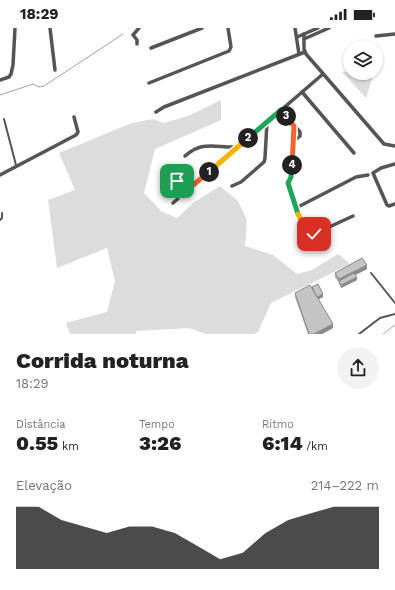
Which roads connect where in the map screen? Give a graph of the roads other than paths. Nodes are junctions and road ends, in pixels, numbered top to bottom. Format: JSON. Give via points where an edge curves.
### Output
{"nodes":[{"id":1,"x":15,"y":28,"type":"edge"},
{"id":2,"x":50,"y":28,"type":"edge"},
{"id":3,"x":139,"y":28,"type":"edge"},
{"id":4,"x":202,"y":28,"type":"edge"},
{"id":5,"x":228,"y":28,"type":"edge"},
{"id":6,"x":295,"y":28,"type":"edge"},
{"id":7,"x":318,"y":28,"type":"edge"},
{"id":8,"x":329,"y":28,"type":"edge"},
{"id":9,"x":304,"y":34,"type":"junction"},
{"id":10,"x":395,"y":34,"type":"edge"},
{"id":11,"x":376,"y":36,"type":"dead end"},
{"id":12,"x":297,"y":37,"type":"junction"},
{"id":13,"x":304,"y":39,"type":"junction"},
{"id":14,"x":137,"y":44,"type":"dead end"},
{"id":15,"x":151,"y":48,"type":"dead end"},
{"id":16,"x":305,"y":52,"type":"junction"},
{"id":17,"x":299,"y":54,"type":"junction"},
{"id":18,"x":55,"y":70,"type":"dead end"},
{"id":19,"x":323,"y":74,"type":"junction"},
{"id":20,"x":0,"y":80,"type":"edge"},
{"id":21,"x":149,"y":83,"type":"dead end"},
{"id":22,"x":302,"y":92,"type":"junction"},
{"id":23,"x":281,"y":110,"type":"junction"},
{"id":24,"x":156,"y":112,"type":"dead end"},
{"id":25,"x":74,"y":117,"type":"dead end"},
{"id":26,"x":4,"y":119,"type":"dead end"},
{"id":27,"x":267,"y":122,"type":"junction"},
{"id":28,"x":294,"y":126,"type":"junction"},
{"id":29,"x":294,"y":141,"type":"junction"},
{"id":30,"x":395,"y":146,"type":"edge"},
{"id":31,"x":238,"y":147,"type":"junction"},
{"id":32,"x":222,"y":148,"type":"junction"},
{"id":33,"x":354,"y":153,"type":"dead end"},
{"id":34,"x":185,"y":156,"type":"dead end"},
{"id":35,"x":226,"y":157,"type":"junction"},
{"id":36,"x":395,"y":164,"type":"edge"},
{"id":37,"x":16,"y":165,"type":"junction"},
{"id":38,"x":177,"y":172,"type":"dead end"},
{"id":39,"x":0,"y":175,"type":"edge"},
{"id":40,"x":368,"y":175,"type":"dead end"},
{"id":41,"x":232,"y":186,"type":"dead end"},
{"id":42,"x":181,"y":195,"type":"junction"},
{"id":43,"x":173,"y":203,"type":"dead end"},
{"id":44,"x":395,"y":204,"type":"edge"},
{"id":45,"x":296,"y":208,"type":"junction"},
{"id":46,"x":2,"y":213,"type":"dead end"},
{"id":47,"x":353,"y":216,"type":"dead end"},
{"id":48,"x":0,"y":220,"type":"edge"},
{"id":49,"x":371,"y":273,"type":"dead end"},
{"id":50,"x":395,"y":303,"type":"edge"},
{"id":51,"x":395,"y":314,"type":"edge"},
{"id":52,"x":359,"y":334,"type":"edge"}],
"edges":[{"from":1,"to":20,"type":"street","via":[[12,70],[9,77]]},
{"from":2,"to":18,"type":"street"},
{"from":3,"to":14,"type":"street","via":[[133,34]]},
{"from":4,"to":15,"type":"street"},
{"from":5,"to":21,"type":"street","via":[[229,51]]},
{"from":6,"to":12,"type":"street"},
{"from":7,"to":9,"type":"street"},
{"from":8,"to":13,"type":"street"},
{"from":9,"to":12,"type":"street"},
{"from":9,"to":13,"type":"street"},
{"from":10,"to":11,"type":"street"},
{"from":12,"to":17,"type":"street"},
{"from":13,"to":16,"type":"street"},
{"from":16,"to":17,"type":"street"},
{"from":16,"to":19,"type":"street"},
{"from":17,"to":24,"type":"street"},
{"from":19,"to":22,"type":"street"},
{"from":19,"to":30,"type":"street","via":[[384,144]]},
{"from":22,"to":23,"type":"street"},
{"from":22,"to":33,"type":"street"},
{"from":23,"to":27,"type":"street"},
{"from":23,"to":28,"type":"street"},
{"from":25,"to":37,"type":"street","via":[[78,132],[76,134]]},
{"from":26,"to":37,"type":"lane"},
{"from":27,"to":31,"type":"street"},
{"from":27,"to":41,"type":"street","via":[[264,162],[241,182]]},
{"from":28,"to":29,"type":"street"},
{"from":28,"to":29,"type":"street","via":[[300,134]]},
{"from":29,"to":45,"type":"street","via":[[292,171],[288,183]]},
{"from":31,"to":32,"type":"street"},
{"from":31,"to":35,"type":"street"},
{"from":32,"to":34,"type":"street","via":[[208,145]]},
{"from":32,"to":35,"type":"street"},
{"from":35,"to":42,"type":"street"},
{"from":36,"to":44,"type":"street","via":[[373,173],[386,205]]},
{"from":37,"to":39,"type":"street"},
{"from":38,"to":42,"type":"street"},
{"from":40,"to":45,"type":"street","via":[[356,177]]},
{"from":42,"to":43,"type":"street"},
{"from":45,"to":47,"type":"street","via":[[309,234]]},
{"from":46,"to":48,"type":"lane"},
{"from":49,"to":50,"type":"lane"},
{"from":51,"to":52,"type":"lane","via":[[380,318]]}]}
